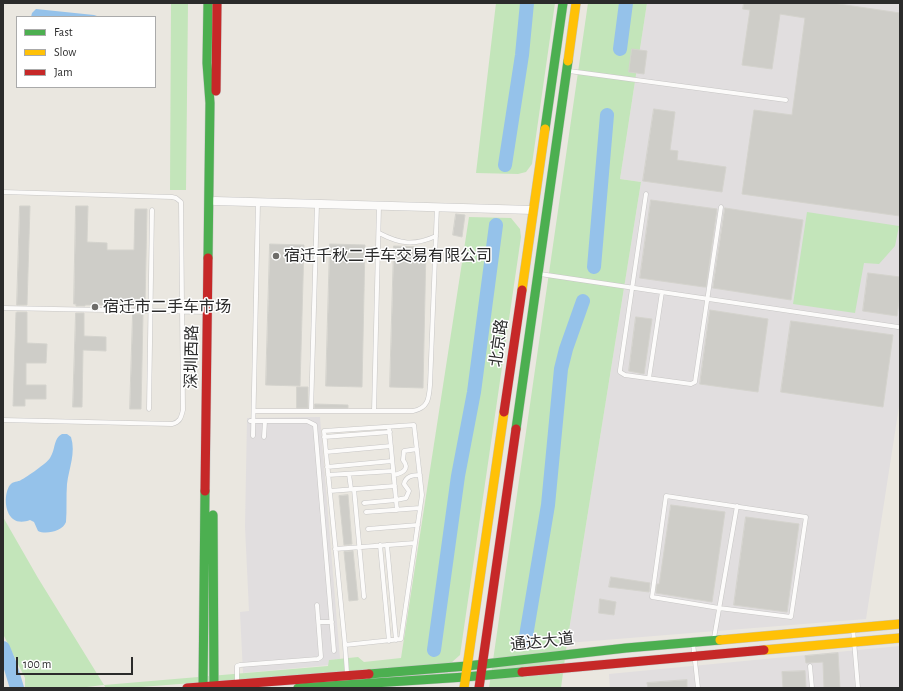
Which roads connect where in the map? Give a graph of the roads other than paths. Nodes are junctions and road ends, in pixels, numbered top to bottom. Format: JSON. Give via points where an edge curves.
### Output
{"nodes":[{"id":1,"x":208,"y":3,"type":"edge"},
{"id":2,"x":217,"y":3,"type":"edge"},
{"id":3,"x":563,"y":3,"type":"edge"},
{"id":4,"x":576,"y":3,"type":"edge"},
{"id":5,"x":567,"y":71,"type":"junction"},
{"id":6,"x":786,"y":100,"type":"dead end"},
{"id":7,"x":3,"y":192,"type":"edge"},
{"id":8,"x":646,"y":194,"type":"dead end"},
{"id":9,"x":215,"y":202,"type":"junction"},
{"id":10,"x":258,"y":203,"type":"junction"},
{"id":11,"x":317,"y":204,"type":"junction"},
{"id":12,"x":379,"y":206,"type":"junction"},
{"id":13,"x":437,"y":207,"type":"junction"},
{"id":14,"x":721,"y":207,"type":"dead end"},
{"id":15,"x":152,"y":210,"type":"dead end"},
{"id":16,"x":533,"y":210,"type":"junction"},
{"id":17,"x":379,"y":233,"type":"junction"},
{"id":18,"x":436,"y":236,"type":"junction"},
{"id":19,"x":538,"y":274,"type":"junction"},
{"id":20,"x":632,"y":287,"type":"junction"},
{"id":21,"x":662,"y":292,"type":"junction"},
{"id":22,"x":708,"y":299,"type":"junction"},
{"id":23,"x":3,"y":308,"type":"edge"},
{"id":24,"x":151,"y":311,"type":"junction"},
{"id":25,"x":182,"y":312,"type":"junction"},
{"id":26,"x":207,"y":312,"type":"junction"},
{"id":27,"x":898,"y":327,"type":"dead end"},
{"id":28,"x":649,"y":378,"type":"junction"},
{"id":29,"x":149,"y":409,"type":"dead end"},
{"id":30,"x":254,"y":411,"type":"junction"},
{"id":31,"x":312,"y":411,"type":"junction"},
{"id":32,"x":374,"y":411,"type":"junction"},
{"id":33,"x":3,"y":420,"type":"edge"},
{"id":34,"x":252,"y":421,"type":"junction"},
{"id":35,"x":265,"y":421,"type":"junction"},
{"id":36,"x":389,"y":426,"type":"junction"},
{"id":37,"x":390,"y":432,"type":"junction"},
{"id":38,"x":253,"y":436,"type":"dead end"},
{"id":39,"x":324,"y":437,"type":"junction"},
{"id":40,"x":264,"y":438,"type":"dead end"},
{"id":41,"x":391,"y":446,"type":"junction"},
{"id":42,"x":417,"y":449,"type":"junction"},
{"id":43,"x":326,"y":452,"type":"junction"},
{"id":44,"x":392,"y":461,"type":"junction"},
{"id":45,"x":327,"y":467,"type":"junction"},
{"id":46,"x":394,"y":473,"type":"junction"},
{"id":47,"x":349,"y":474,"type":"junction"},
{"id":48,"x":420,"y":474,"type":"junction"},
{"id":49,"x":328,"y":475,"type":"junction"},
{"id":50,"x":395,"y":486,"type":"junction"},
{"id":51,"x":352,"y":489,"type":"junction"},
{"id":52,"x":330,"y":491,"type":"junction"},
{"id":53,"x":396,"y":500,"type":"junction"},
{"id":54,"x":364,"y":503,"type":"dead end"},
{"id":55,"x":737,"y":506,"type":"junction"},
{"id":56,"x":420,"y":508,"type":"junction"},
{"id":57,"x":397,"y":510,"type":"junction"},
{"id":58,"x":366,"y":512,"type":"dead end"},
{"id":59,"x":418,"y":525,"type":"junction"},
{"id":60,"x":368,"y":529,"type":"dead end"},
{"id":61,"x":415,"y":543,"type":"junction"},
{"id":62,"x":380,"y":545,"type":"junction"},
{"id":63,"x":387,"y":545,"type":"junction"},
{"id":64,"x":359,"y":547,"type":"junction"},
{"id":65,"x":335,"y":549,"type":"junction"},
{"id":66,"x":364,"y":597,"type":"dead end"},
{"id":67,"x":317,"y":605,"type":"dead end"},
{"id":68,"x":719,"y":608,"type":"junction"},
{"id":69,"x":319,"y":622,"type":"junction"},
{"id":70,"x":332,"y":622,"type":"junction"},
{"id":71,"x":900,"y":624,"type":"edge"},
{"id":72,"x":853,"y":628,"type":"junction"},
{"id":73,"x":900,"y":638,"type":"edge"},
{"id":74,"x":396,"y":640,"type":"junction"},
{"id":75,"x":714,"y":640,"type":"junction"},
{"id":76,"x":389,"y":641,"type":"junction"},
{"id":77,"x":693,"y":642,"type":"junction"},
{"id":78,"x":854,"y":642,"type":"junction"},
{"id":79,"x":344,"y":645,"type":"junction"},
{"id":80,"x":334,"y":650,"type":"dead end"},
{"id":81,"x":695,"y":656,"type":"junction"},
{"id":82,"x":482,"y":664,"type":"junction"},
{"id":83,"x":467,"y":666,"type":"junction"},
{"id":84,"x":810,"y":666,"type":"dead end"},
{"id":85,"x":480,"y":676,"type":"junction"},
{"id":86,"x":466,"y":677,"type":"junction"},
{"id":87,"x":348,"y":679,"type":"junction"},
{"id":88,"x":237,"y":686,"type":"edge"},
{"id":89,"x":203,"y":687,"type":"edge"},
{"id":90,"x":214,"y":687,"type":"edge"},
{"id":91,"x":187,"y":688,"type":"edge"},
{"id":92,"x":298,"y":688,"type":"edge"},
{"id":93,"x":464,"y":688,"type":"edge"},
{"id":94,"x":479,"y":688,"type":"edge"},
{"id":95,"x":698,"y":688,"type":"edge"},
{"id":96,"x":812,"y":688,"type":"edge"},
{"id":97,"x":858,"y":688,"type":"edge"}],
"edges":[{"from":1,"to":26,"type":"main road","name":"深圳西路","via":[[207,63],[210,103]]},
{"from":2,"to":9,"type":"main road","name":"深圳西路"},
{"from":3,"to":16,"type":"main road","name":"北京路"},
{"from":4,"to":5,"type":"main road","name":"北京路"},
{"from":5,"to":6,"type":"lane"},
{"from":5,"to":19,"type":"main road","name":"北京路"},
{"from":7,"to":25,"type":"lane","via":[[176,198],[181,202]]},
{"from":8,"to":20,"type":"lane"},
{"from":9,"to":10,"type":"street"},
{"from":9,"to":90,"type":"main road","name":"深圳西路"},
{"from":10,"to":11,"type":"street"},
{"from":10,"to":30,"type":"lane"},
{"from":11,"to":12,"type":"street"},
{"from":11,"to":31,"type":"lane"},
{"from":12,"to":13,"type":"street"},
{"from":12,"to":17,"type":"lane"},
{"from":13,"to":16,"type":"street"},
{"from":13,"to":18,"type":"lane"},
{"from":14,"to":22,"type":"lane"},
{"from":15,"to":24,"type":"lane"},
{"from":16,"to":83,"type":"main road","name":"北京路"},
{"from":17,"to":18,"type":"lane","via":[[410,243]]},
{"from":17,"to":32,"type":"lane"},
{"from":18,"to":32,"type":"lane","via":[[429,397],[421,410]]},
{"from":19,"to":20,"type":"lane"},
{"from":19,"to":82,"type":"main road","name":"北京路"},
{"from":20,"to":21,"type":"lane"},
{"from":20,"to":28,"type":"lane","via":[[620,372]]},
{"from":21,"to":22,"type":"lane"},
{"from":21,"to":28,"type":"lane"},
{"from":22,"to":27,"type":"lane"},
{"from":22,"to":28,"type":"lane","via":[[695,382],[691,384]]},
{"from":23,"to":24,"type":"lane"},
{"from":24,"to":25,"type":"lane"},
{"from":24,"to":29,"type":"lane"},
{"from":25,"to":26,"type":"lane"},
{"from":25,"to":33,"type":"lane","via":[[183,410],[178,422],[166,424]]},
{"from":26,"to":89,"type":"main road","name":"深圳西路"},
{"from":30,"to":31,"type":"lane"},
{"from":30,"to":34,"type":"lane"},
{"from":31,"to":32,"type":"lane"},
{"from":34,"to":35,"type":"lane"},
{"from":34,"to":38,"type":"lane"},
{"from":35,"to":40,"type":"lane"},
{"from":35,"to":70,"type":"lane","via":[[307,422],[315,425]]},
{"from":36,"to":37,"type":"lane"},
{"from":36,"to":39,"type":"lane","via":[[324,431]]},
{"from":36,"to":42,"type":"lane","via":[[414,425]]},
{"from":37,"to":39,"type":"lane"},
{"from":37,"to":41,"type":"lane"},
{"from":39,"to":43,"type":"lane"},
{"from":41,"to":43,"type":"lane"},
{"from":41,"to":44,"type":"lane"},
{"from":42,"to":46,"type":"lane","via":[[404,451],[403,460],[406,468],[404,472]]},
{"from":42,"to":48,"type":"lane"},
{"from":43,"to":45,"type":"lane"},
{"from":44,"to":45,"type":"lane"},
{"from":44,"to":46,"type":"lane"},
{"from":45,"to":49,"type":"lane"},
{"from":46,"to":47,"type":"lane"},
{"from":46,"to":50,"type":"lane"},
{"from":47,"to":49,"type":"lane"},
{"from":47,"to":51,"type":"lane"},
{"from":48,"to":53,"type":"lane","via":[[407,478],[404,484],[409,491],[408,495]]},
{"from":48,"to":56,"type":"lane"},
{"from":49,"to":52,"type":"lane"},
{"from":50,"to":51,"type":"lane"},
{"from":50,"to":53,"type":"lane"},
{"from":51,"to":52,"type":"lane"},
{"from":51,"to":64,"type":"lane"},
{"from":52,"to":65,"type":"lane"},
{"from":53,"to":54,"type":"lane"},
{"from":53,"to":57,"type":"lane"},
{"from":55,"to":68,"type":"lane"},
{"from":55,"to":68,"type":"lane","via":[[666,496],[652,597]]},
{"from":55,"to":68,"type":"lane","via":[[806,517],[791,617]]},
{"from":56,"to":57,"type":"lane"},
{"from":56,"to":59,"type":"lane"},
{"from":57,"to":58,"type":"lane"},
{"from":59,"to":60,"type":"lane"},
{"from":59,"to":61,"type":"lane"},
{"from":61,"to":63,"type":"lane"},
{"from":61,"to":74,"type":"lane","via":[[401,639]]},
{"from":62,"to":63,"type":"lane"},
{"from":62,"to":64,"type":"lane"},
{"from":62,"to":76,"type":"lane"},
{"from":63,"to":74,"type":"lane"},
{"from":64,"to":65,"type":"lane"},
{"from":64,"to":66,"type":"lane"},
{"from":65,"to":79,"type":"lane"},
{"from":67,"to":69,"type":"lane"},
{"from":68,"to":75,"type":"lane"},
{"from":69,"to":70,"type":"lane"},
{"from":69,"to":88,"type":"lane","via":[[321,657],[237,666]]},
{"from":70,"to":80,"type":"lane"},
{"from":71,"to":72,"type":"main road","name":"通达大道"},
{"from":72,"to":75,"type":"main road","name":"通达大道"},
{"from":72,"to":78,"type":"lane"},
{"from":73,"to":78,"type":"main road","name":"通达大道"},
{"from":74,"to":76,"type":"lane"},
{"from":75,"to":77,"type":"main road","name":"通达大道"},
{"from":76,"to":79,"type":"lane"},
{"from":77,"to":81,"type":"lane"},
{"from":77,"to":82,"type":"main road","name":"通达大道"},
{"from":78,"to":81,"type":"main road","name":"通达大道"},
{"from":78,"to":97,"type":"lane"},
{"from":79,"to":87,"type":"lane"},
{"from":81,"to":85,"type":"main road","name":"通达大道"},
{"from":81,"to":95,"type":"lane"},
{"from":82,"to":83,"type":"main road","name":"通达大道"},
{"from":82,"to":85,"type":"main road","name":"北京路"},
{"from":83,"to":86,"type":"main road","name":"北京路"},
{"from":83,"to":87,"type":"main road","name":"通达大道"},
{"from":84,"to":96,"type":"lane"},
{"from":85,"to":86,"type":"main road","name":"通达大道"},
{"from":85,"to":94,"type":"main road","name":"北京路"},
{"from":86,"to":87,"type":"main road","name":"通达大道"},
{"from":86,"to":93,"type":"main road","name":"北京路"},
{"from":87,"to":88,"type":"main road","name":"通达大道"},
{"from":87,"to":92,"type":"main road","name":"通达大道"},
{"from":88,"to":90,"type":"main road","name":"通达大道"},
{"from":89,"to":90,"type":"main road","name":"通达大道"},
{"from":89,"to":91,"type":"main road","name":"通达大道"}]}
